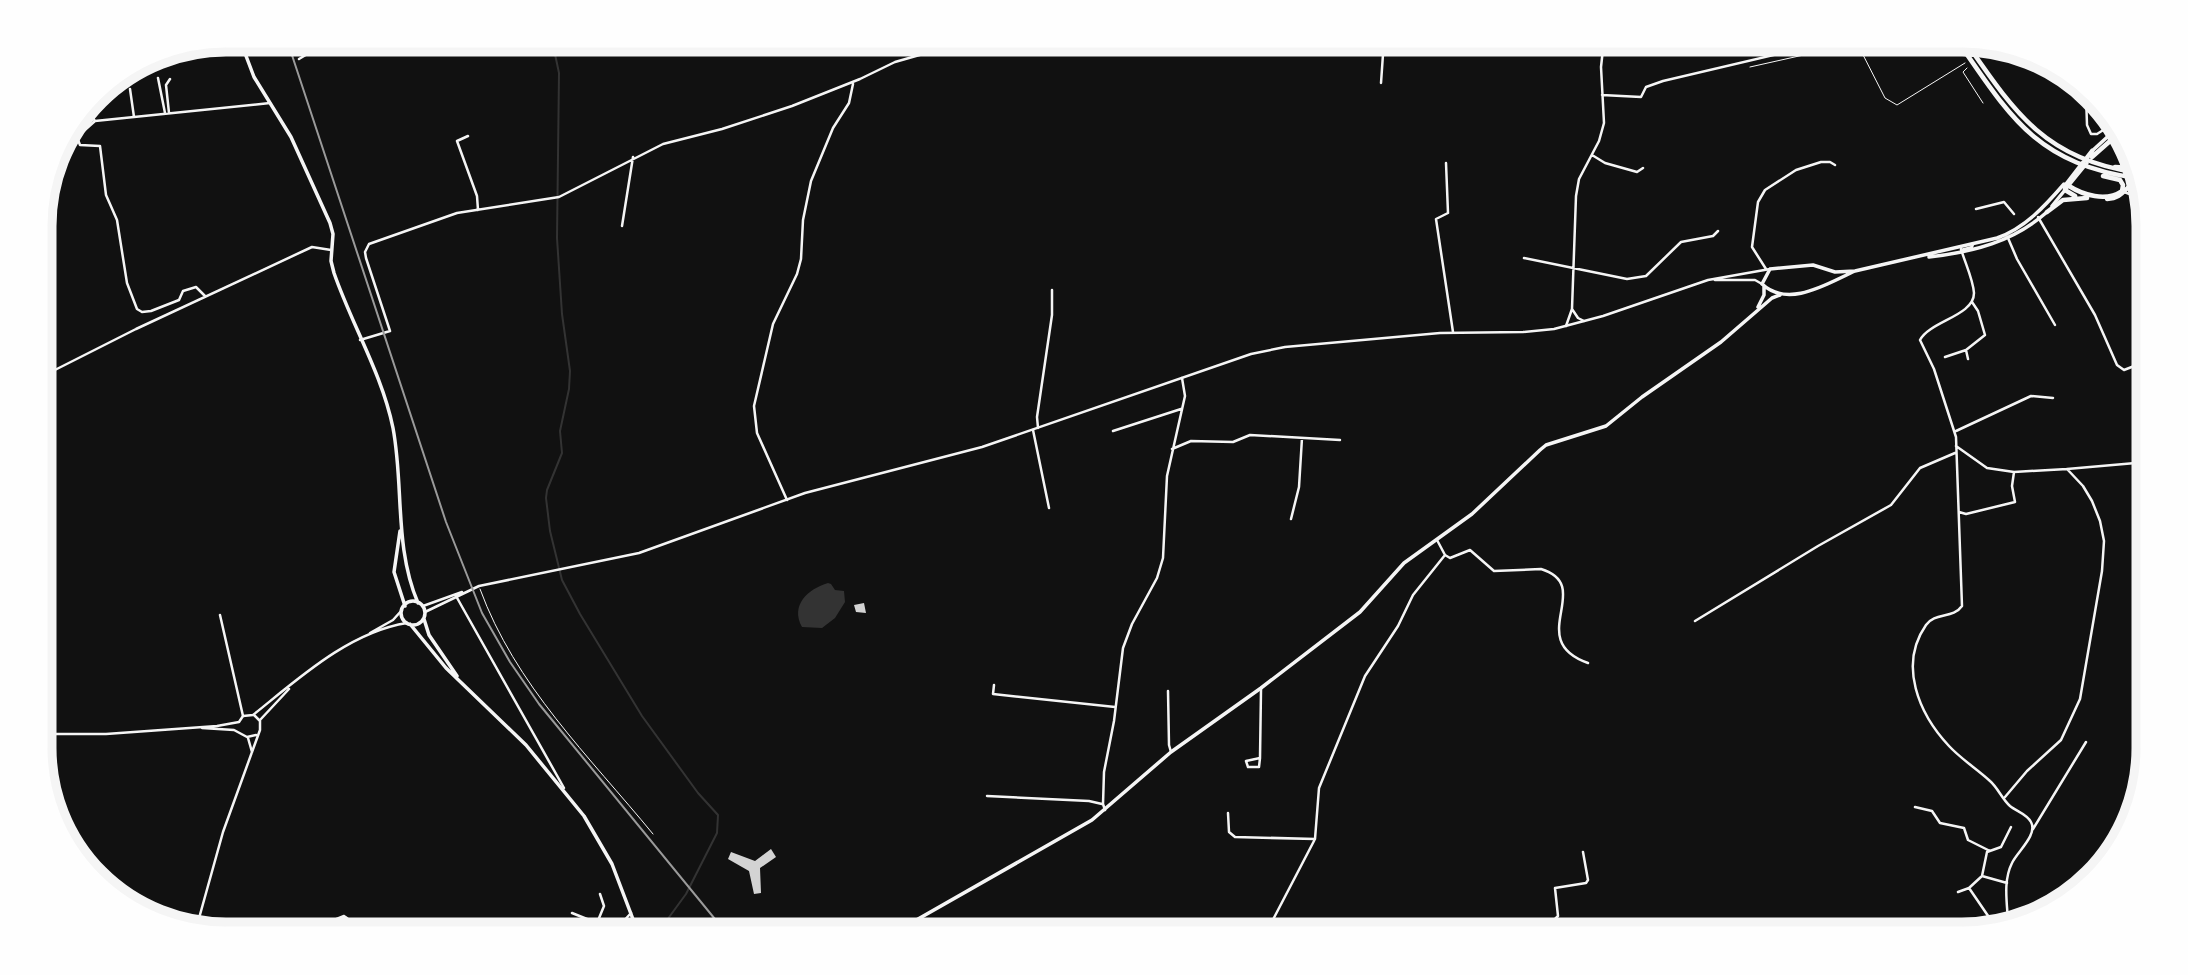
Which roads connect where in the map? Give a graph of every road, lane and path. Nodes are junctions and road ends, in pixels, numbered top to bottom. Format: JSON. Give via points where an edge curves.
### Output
{"nodes":[{"id":1,"x":245,"y":53,"type":"edge"},
{"id":2,"x":309,"y":53,"type":"edge"},
{"id":3,"x":926,"y":53,"type":"edge"},
{"id":4,"x":1383,"y":53,"type":"edge"},
{"id":5,"x":1603,"y":53,"type":"edge"},
{"id":6,"x":1783,"y":53,"type":"edge"},
{"id":7,"x":1812,"y":53,"type":"edge"},
{"id":8,"x":1862,"y":53,"type":"edge"},
{"id":9,"x":1965,"y":53,"type":"edge"},
{"id":10,"x":1974,"y":53,"type":"edge"},
{"id":11,"x":299,"y":59,"type":"dead end"},
{"id":12,"x":1971,"y":62,"type":"junction"},
{"id":13,"x":1750,"y":67,"type":"dead end"},
{"id":14,"x":158,"y":78,"type":"dead end"},
{"id":15,"x":170,"y":79,"type":"dead end"},
{"id":16,"x":853,"y":82,"type":"junction"},
{"id":17,"x":1381,"y":83,"type":"dead end"},
{"id":18,"x":130,"y":89,"type":"dead end"},
{"id":19,"x":1602,"y":95,"type":"junction"},
{"id":20,"x":270,"y":103,"type":"junction"},
{"id":21,"x":1983,"y":103,"type":"dead end"},
{"id":22,"x":2087,"y":105,"type":"edge"},
{"id":23,"x":167,"y":113,"type":"junction"},
{"id":24,"x":92,"y":117,"type":"edge"},
{"id":25,"x":134,"y":117,"type":"junction"},
{"id":26,"x":94,"y":121,"type":"junction"},
{"id":27,"x":2105,"y":129,"type":"edge"},
{"id":28,"x":80,"y":133,"type":"edge"},
{"id":29,"x":468,"y":136,"type":"dead end"},
{"id":30,"x":78,"y":138,"type":"edge"},
{"id":31,"x":2111,"y":138,"type":"edge"},
{"id":32,"x":1592,"y":155,"type":"junction"},
{"id":33,"x":633,"y":158,"type":"junction"},
{"id":34,"x":2094,"y":158,"type":"junction"},
{"id":35,"x":1446,"y":163,"type":"dead end"},
{"id":36,"x":1835,"y":165,"type":"dead end"},
{"id":37,"x":2124,"y":165,"type":"edge"},
{"id":38,"x":1643,"y":168,"type":"dead end"},
{"id":39,"x":2087,"y":169,"type":"junction"},
{"id":40,"x":2125,"y":169,"type":"edge"},
{"id":41,"x":2129,"y":178,"type":"edge"},
{"id":42,"x":2131,"y":185,"type":"edge"},
{"id":43,"x":2066,"y":187,"type":"junction"},
{"id":44,"x":2123,"y":192,"type":"junction"},
{"id":45,"x":2132,"y":194,"type":"edge"},
{"id":46,"x":2076,"y":197,"type":"junction"},
{"id":47,"x":1976,"y":209,"type":"dead end"},
{"id":48,"x":478,"y":210,"type":"junction"},
{"id":49,"x":2047,"y":212,"type":"junction"},
{"id":50,"x":2014,"y":214,"type":"dead end"},
{"id":51,"x":2038,"y":216,"type":"junction"},
{"id":52,"x":622,"y":226,"type":"dead end"},
{"id":53,"x":1718,"y":232,"type":"dead end"},
{"id":54,"x":2008,"y":236,"type":"junction"},
{"id":55,"x":1975,"y":247,"type":"junction"},
{"id":56,"x":331,"y":250,"type":"junction"},
{"id":57,"x":1960,"y":250,"type":"junction"},
{"id":58,"x":1524,"y":258,"type":"dead end"},
{"id":59,"x":1574,"y":269,"type":"junction"},
{"id":60,"x":1768,"y":269,"type":"junction"},
{"id":61,"x":1827,"y":270,"type":"junction"},
{"id":62,"x":1855,"y":271,"type":"junction"},
{"id":63,"x":1708,"y":280,"type":"junction"},
{"id":64,"x":1828,"y":282,"type":"junction"},
{"id":65,"x":1763,"y":285,"type":"junction"},
{"id":66,"x":1052,"y":290,"type":"dead end"},
{"id":67,"x":1780,"y":295,"type":"junction"},
{"id":68,"x":205,"y":296,"type":"junction"},
{"id":69,"x":1972,"y":302,"type":"junction"},
{"id":70,"x":1572,"y":309,"type":"junction"},
{"id":71,"x":1755,"y":312,"type":"junction"},
{"id":72,"x":1585,"y":321,"type":"junction"},
{"id":73,"x":2055,"y":325,"type":"dead end"},
{"id":74,"x":1566,"y":326,"type":"junction"},
{"id":75,"x":1453,"y":332,"type":"junction"},
{"id":76,"x":360,"y":340,"type":"junction"},
{"id":77,"x":1966,"y":350,"type":"junction"},
{"id":78,"x":1945,"y":357,"type":"dead end"},
{"id":79,"x":1968,"y":359,"type":"dead end"},
{"id":80,"x":2136,"y":365,"type":"edge"},
{"id":81,"x":53,"y":371,"type":"edge"},
{"id":82,"x":1181,"y":377,"type":"junction"},
{"id":83,"x":2053,"y":398,"type":"dead end"},
{"id":84,"x":1181,"y":409,"type":"junction"},
{"id":85,"x":1038,"y":428,"type":"junction"},
{"id":86,"x":1033,"y":430,"type":"junction"},
{"id":87,"x":1113,"y":431,"type":"dead end"},
{"id":88,"x":1955,"y":432,"type":"junction"},
{"id":89,"x":1302,"y":438,"type":"junction"},
{"id":90,"x":1340,"y":440,"type":"dead end"},
{"id":91,"x":1956,"y":446,"type":"junction"},
{"id":92,"x":1172,"y":449,"type":"junction"},
{"id":93,"x":1955,"y":453,"type":"junction"},
{"id":94,"x":2136,"y":463,"type":"edge"},
{"id":95,"x":2067,"y":469,"type":"junction"},
{"id":96,"x":2014,"y":472,"type":"junction"},
{"id":97,"x":786,"y":500,"type":"junction"},
{"id":98,"x":1049,"y":508,"type":"dead end"},
{"id":99,"x":1958,"y":512,"type":"junction"},
{"id":100,"x":401,"y":519,"type":"junction"},
{"id":101,"x":1291,"y":519,"type":"dead end"},
{"id":102,"x":1437,"y":540,"type":"junction"},
{"id":103,"x":1445,"y":555,"type":"junction"},
{"id":104,"x":479,"y":586,"type":"junction"},
{"id":105,"x":468,"y":590,"type":"junction"},
{"id":106,"x":456,"y":596,"type":"junction"},
{"id":107,"x":421,"y":604,"type":"junction"},
{"id":108,"x":403,"y":608,"type":"junction"},
{"id":109,"x":425,"y":612,"type":"junction"},
{"id":110,"x":220,"y":615,"type":"dead end"},
{"id":111,"x":424,"y":619,"type":"junction"},
{"id":112,"x":1695,"y":621,"type":"dead end"},
{"id":113,"x":409,"y":624,"type":"junction"},
{"id":114,"x":365,"y":637,"type":"junction"},
{"id":115,"x":1588,"y":663,"type":"dead end"},
{"id":116,"x":296,"y":682,"type":"junction"},
{"id":117,"x":462,"y":683,"type":"junction"},
{"id":118,"x":994,"y":685,"type":"dead end"},
{"id":119,"x":1261,"y":688,"type":"junction"},
{"id":120,"x":1168,"y":691,"type":"dead end"},
{"id":121,"x":1115,"y":707,"type":"junction"},
{"id":122,"x":253,"y":715,"type":"junction"},
{"id":123,"x":243,"y":716,"type":"junction"},
{"id":124,"x":260,"y":721,"type":"junction"},
{"id":125,"x":239,"y":722,"type":"junction"},
{"id":126,"x":182,"y":727,"type":"junction"},
{"id":127,"x":259,"y":733,"type":"junction"},
{"id":128,"x":53,"y":734,"type":"edge"},
{"id":129,"x":242,"y":734,"type":"junction"},
{"id":130,"x":247,"y":737,"type":"junction"},
{"id":131,"x":2086,"y":742,"type":"dead end"},
{"id":132,"x":1171,"y":752,"type":"junction"},
{"id":133,"x":252,"y":755,"type":"junction"},
{"id":134,"x":1260,"y":758,"type":"dead end"},
{"id":135,"x":564,"y":789,"type":"junction"},
{"id":136,"x":987,"y":796,"type":"dead end"},
{"id":137,"x":2004,"y":799,"type":"junction"},
{"id":138,"x":1103,"y":804,"type":"junction"},
{"id":139,"x":1915,"y":807,"type":"dead end"},
{"id":140,"x":1105,"y":810,"type":"junction"},
{"id":141,"x":1228,"y":813,"type":"dead end"},
{"id":142,"x":2011,"y":827,"type":"dead end"},
{"id":143,"x":2033,"y":829,"type":"junction"},
{"id":144,"x":653,"y":834,"type":"dead end"},
{"id":145,"x":1315,"y":839,"type":"junction"},
{"id":146,"x":1990,"y":850,"type":"junction"},
{"id":147,"x":1583,"y":852,"type":"dead end"},
{"id":148,"x":1982,"y":876,"type":"junction"},
{"id":149,"x":2007,"y":883,"type":"junction"},
{"id":150,"x":1969,"y":888,"type":"junction"},
{"id":151,"x":1958,"y":892,"type":"dead end"},
{"id":152,"x":600,"y":894,"type":"dead end"},
{"id":153,"x":572,"y":913,"type":"dead end"},
{"id":154,"x":631,"y":913,"type":"junction"},
{"id":155,"x":344,"y":916,"type":"junction"},
{"id":156,"x":2008,"y":917,"type":"edge"},
{"id":157,"x":199,"y":920,"type":"edge"},
{"id":158,"x":1992,"y":920,"type":"edge"},
{"id":159,"x":329,"y":922,"type":"edge"},
{"id":160,"x":342,"y":922,"type":"edge"},
{"id":161,"x":352,"y":922,"type":"edge"},
{"id":162,"x":594,"y":922,"type":"edge"},
{"id":163,"x":597,"y":922,"type":"edge"},
{"id":164,"x":623,"y":922,"type":"edge"},
{"id":165,"x":634,"y":922,"type":"edge"},
{"id":166,"x":913,"y":922,"type":"edge"},
{"id":167,"x":1271,"y":922,"type":"edge"},
{"id":168,"x":1540,"y":922,"type":"edge"}],
"edges":[{"from":1,"to":20,"type":"main road"},
{"from":2,"to":11,"type":"street"},
{"from":3,"to":16,"type":"street"},
{"from":4,"to":17,"type":"street"},
{"from":5,"to":19,"type":"street"},
{"from":6,"to":19,"type":"street","via":[[1664,81],[1646,87],[1641,97]]},
{"from":7,"to":13,"type":"path"},
{"from":8,"to":12,"type":"path","via":[[1885,98],[1897,105]]},
{"from":9,"to":12,"type":"highway"},
{"from":10,"to":34,"type":"highway","via":[[2041,135],[2073,155]]},
{"from":12,"to":21,"type":"path","via":[[1963,72]]},
{"from":12,"to":39,"type":"highway","via":[[2011,115],[2049,149]]},
{"from":14,"to":23,"type":"street"},
{"from":15,"to":23,"type":"street"},
{"from":16,"to":33,"type":"street"},
{"from":16,"to":97,"type":"street","via":[[849,103],[811,181],[803,219],[802,259],[773,324],[754,406],[757,433]]},
{"from":18,"to":25,"type":"street"},
{"from":19,"to":32,"type":"street","via":[[1604,123]]},
{"from":20,"to":23,"type":"street"},
{"from":20,"to":56,"type":"main road","via":[[291,137],[330,223]]},
{"from":22,"to":27,"type":"street","via":[[2088,130],[2094,135]]},
{"from":23,"to":25,"type":"street"},
{"from":24,"to":26,"type":"street"},
{"from":25,"to":26,"type":"street"},
{"from":26,"to":28,"type":"street"},
{"from":29,"to":48,"type":"street","via":[[457,141]]},
{"from":30,"to":68,"type":"street","via":[[80,145],[100,146],[106,195],[117,220],[127,283],[137,309],[150,312],[196,287]]},
{"from":31,"to":34,"type":"highway"},
{"from":32,"to":38,"type":"street","via":[[1637,172]]},
{"from":32,"to":59,"type":"street","via":[[1576,196]]},
{"from":33,"to":48,"type":"street","via":[[557,197]]},
{"from":33,"to":52,"type":"street"},
{"from":34,"to":37,"type":"highway"},
{"from":34,"to":40,"type":"highway"},
{"from":34,"to":43,"type":"highway"},
{"from":34,"to":51,"type":"main road"},
{"from":35,"to":75,"type":"street","via":[[1448,213],[1436,219]]},
{"from":36,"to":60,"type":"street","via":[[1807,166],[1765,190],[1758,202],[1752,247]]},
{"from":39,"to":41,"type":"highway"},
{"from":39,"to":44,"type":"highway","via":[[2120,180]]},
{"from":42,"to":44,"type":"highway"},
{"from":43,"to":44,"type":"highway","via":[[2088,195]]},
{"from":43,"to":46,"type":"highway"},
{"from":43,"to":49,"type":"main road"},
{"from":43,"to":51,"type":"main road"},
{"from":44,"to":45,"type":"street"},
{"from":44,"to":46,"type":"highway","via":[[2114,198]]},
{"from":46,"to":49,"type":"highway","via":[[2058,202]]},
{"from":47,"to":50,"type":"street","via":[[2004,202]]},
{"from":48,"to":76,"type":"street","via":[[369,244],[366,258],[390,331]]},
{"from":49,"to":51,"type":"main road"},
{"from":51,"to":54,"type":"main road"},
{"from":51,"to":54,"type":"main road"},
{"from":51,"to":80,"type":"street","via":[[2095,315],[2117,365],[2124,370]]},
{"from":53,"to":59,"type":"street","via":[[1681,242],[1646,276],[1627,279]]},
{"from":54,"to":55,"type":"main road"},
{"from":54,"to":55,"type":"main road"},
{"from":54,"to":73,"type":"street"},
{"from":55,"to":57,"type":"main road"},
{"from":56,"to":68,"type":"street","via":[[312,247]]},
{"from":56,"to":76,"type":"main road","via":[[334,274]]},
{"from":57,"to":62,"type":"main road"},
{"from":57,"to":69,"type":"street"},
{"from":58,"to":59,"type":"street"},
{"from":59,"to":70,"type":"street"},
{"from":60,"to":61,"type":"main road","via":[[1813,265]]},
{"from":60,"to":63,"type":"street"},
{"from":60,"to":65,"type":"main road"},
{"from":61,"to":62,"type":"main road"},
{"from":61,"to":64,"type":"main road"},
{"from":62,"to":64,"type":"main road"},
{"from":63,"to":65,"type":"street","via":[[1747,280]]},
{"from":63,"to":72,"type":"street"},
{"from":64,"to":67,"type":"main road","via":[[1808,292]]},
{"from":65,"to":67,"type":"main road"},
{"from":65,"to":71,"type":"main road"},
{"from":66,"to":85,"type":"street"},
{"from":67,"to":71,"type":"main road"},
{"from":68,"to":81,"type":"street"},
{"from":69,"to":77,"type":"street","via":[[1985,335]]},
{"from":69,"to":88,"type":"street","via":[[1920,340]]},
{"from":70,"to":72,"type":"street"},
{"from":70,"to":74,"type":"street"},
{"from":71,"to":102,"type":"main road","via":[[1606,426],[1546,445]]},
{"from":72,"to":74,"type":"street"},
{"from":74,"to":75,"type":"street","via":[[1523,332]]},
{"from":75,"to":82,"type":"street","via":[[1285,347]]},
{"from":76,"to":100,"type":"main road","via":[[392,426]]},
{"from":77,"to":78,"type":"street"},
{"from":77,"to":79,"type":"street"},
{"from":82,"to":84,"type":"street","via":[[1185,386]]},
{"from":82,"to":85,"type":"street"},
{"from":83,"to":88,"type":"street","via":[[2031,396]]},
{"from":84,"to":87,"type":"street"},
{"from":84,"to":92,"type":"street"},
{"from":85,"to":86,"type":"street"},
{"from":86,"to":97,"type":"street"},
{"from":86,"to":98,"type":"street"},
{"from":88,"to":91,"type":"street"},
{"from":89,"to":90,"type":"street"},
{"from":89,"to":92,"type":"street","via":[[1250,435],[1229,443],[1191,441]]},
{"from":89,"to":101,"type":"street","via":[[1299,487]]},
{"from":91,"to":93,"type":"street"},
{"from":91,"to":96,"type":"street","via":[[1987,468]]},
{"from":92,"to":121,"type":"street","via":[[1160,570],[1126,636]]},
{"from":93,"to":99,"type":"street"},
{"from":93,"to":112,"type":"street","via":[[1920,468],[1891,505]]},
{"from":94,"to":95,"type":"street"},
{"from":95,"to":96,"type":"street"},
{"from":95,"to":137,"type":"street","via":[[2083,485],[2100,520],[2104,541],[2080,699],[2061,740]]},
{"from":96,"to":99,"type":"street","via":[[2015,502]]},
{"from":97,"to":104,"type":"street","via":[[639,553]]},
{"from":99,"to":137,"type":"street","via":[[1962,606],[1927,624],[1912,656],[1913,677],[1924,709],[1948,745]]},
{"from":100,"to":107,"type":"main road","via":[[405,555]]},
{"from":100,"to":108,"type":"main road","via":[[394,572]]},
{"from":102,"to":103,"type":"street"},
{"from":102,"to":119,"type":"main road","via":[[1404,563],[1360,612]]},
{"from":103,"to":115,"type":"street","via":[[1450,558],[1470,550],[1494,570],[1548,572],[1560,582],[1563,592],[1561,645]]},
{"from":103,"to":145,"type":"street","via":[[1413,595],[1364,676],[1318,788]]},
{"from":104,"to":105,"type":"street"},
{"from":104,"to":144,"type":"lane","via":[[495,624],[552,716]]},
{"from":105,"to":106,"type":"street"},
{"from":105,"to":107,"type":"street"},
{"from":106,"to":109,"type":"street"},
{"from":106,"to":135,"type":"street"},
{"from":107,"to":108,"type":"main road","via":[[414,601]]},
{"from":107,"to":109,"type":"main road"},
{"from":108,"to":113,"type":"main road"},
{"from":108,"to":114,"type":"street"},
{"from":109,"to":111,"type":"main road"},
{"from":110,"to":123,"type":"street"},
{"from":111,"to":113,"type":"main road"},
{"from":111,"to":117,"type":"main road","via":[[429,635]]},
{"from":113,"to":114,"type":"street"},
{"from":113,"to":117,"type":"main road"},
{"from":114,"to":116,"type":"street"},
{"from":116,"to":122,"type":"street"},
{"from":116,"to":124,"type":"street"},
{"from":117,"to":135,"type":"main road"},
{"from":118,"to":121,"type":"street","via":[[993,694]]},
{"from":119,"to":132,"type":"main road"},
{"from":119,"to":134,"type":"street"},
{"from":120,"to":132,"type":"street"},
{"from":121,"to":138,"type":"street"},
{"from":122,"to":123,"type":"street"},
{"from":122,"to":124,"type":"street"},
{"from":123,"to":125,"type":"street"},
{"from":124,"to":127,"type":"street"},
{"from":125,"to":126,"type":"street"},
{"from":125,"to":129,"type":"street"},
{"from":126,"to":128,"type":"street"},
{"from":126,"to":129,"type":"street"},
{"from":127,"to":130,"type":"street"},
{"from":127,"to":133,"type":"street"},
{"from":129,"to":130,"type":"street"},
{"from":130,"to":133,"type":"street"},
{"from":131,"to":143,"type":"street"},
{"from":132,"to":140,"type":"main road"},
{"from":133,"to":157,"type":"street","via":[[223,832]]},
{"from":135,"to":154,"type":"main road","via":[[612,864]]},
{"from":136,"to":138,"type":"street"},
{"from":137,"to":143,"type":"street","via":[[2030,819]]},
{"from":138,"to":140,"type":"street"},
{"from":139,"to":146,"type":"street","via":[[1931,810],[1940,823],[1964,828],[1968,840]]},
{"from":140,"to":166,"type":"main road","via":[[1080,829]]},
{"from":141,"to":145,"type":"street","via":[[1229,832],[1235,837]]},
{"from":142,"to":146,"type":"street","via":[[2001,847]]},
{"from":143,"to":149,"type":"street","via":[[2010,867]]},
{"from":145,"to":167,"type":"street"},
{"from":146,"to":148,"type":"street"},
{"from":147,"to":168,"type":"street","via":[[1588,880],[1555,888],[1558,916]]},
{"from":148,"to":149,"type":"street"},
{"from":148,"to":150,"type":"street"},
{"from":149,"to":156,"type":"street"},
{"from":150,"to":151,"type":"street"},
{"from":150,"to":158,"type":"street"},
{"from":152,"to":163,"type":"street","via":[[604,906]]},
{"from":153,"to":162,"type":"street"},
{"from":154,"to":164,"type":"street"},
{"from":154,"to":165,"type":"main road"},
{"from":155,"to":159,"type":"street"},
{"from":155,"to":160,"type":"street"},
{"from":155,"to":161,"type":"street"}]}
